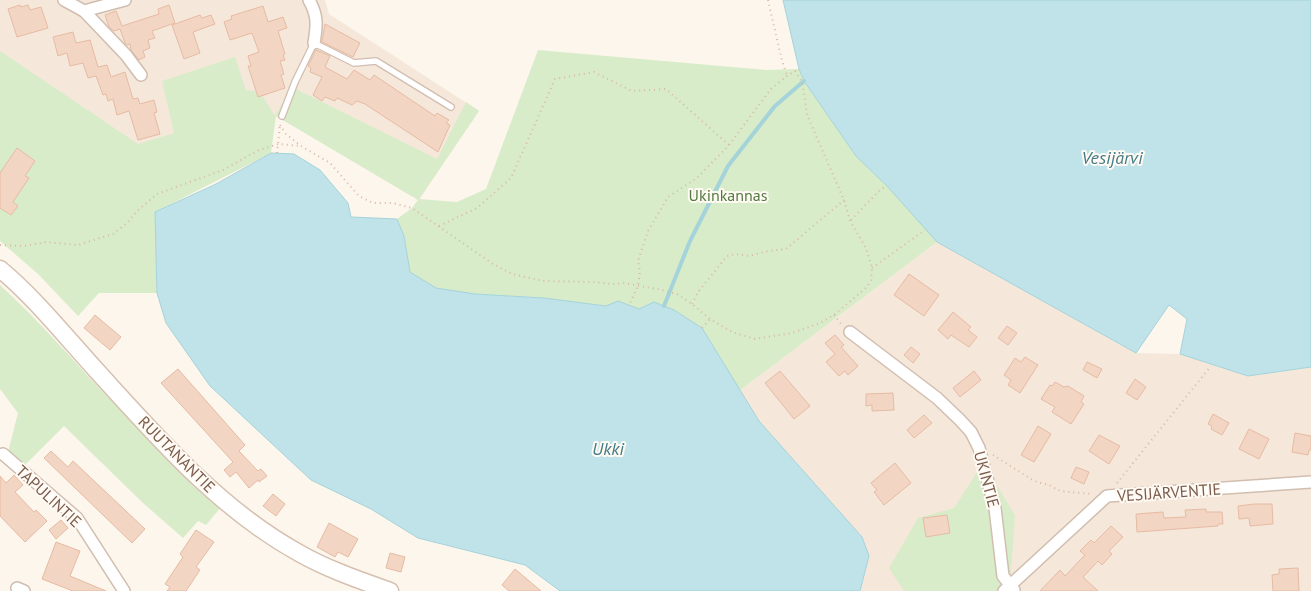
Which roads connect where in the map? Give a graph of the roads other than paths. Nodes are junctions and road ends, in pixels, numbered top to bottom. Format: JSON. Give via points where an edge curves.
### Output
{"nodes":[{"id":1,"x":64,"y":0,"type":"edge"},
{"id":2,"x":125,"y":0,"type":"edge"},
{"id":3,"x":309,"y":0,"type":"edge"},
{"id":4,"x":84,"y":11,"type":"junction"},
{"id":5,"x":314,"y":44,"type":"junction"},
{"id":6,"x":141,"y":75,"type":"dead end"},
{"id":7,"x":451,"y":107,"type":"dead end"},
{"id":8,"x":282,"y":116,"type":"dead end"},
{"id":9,"x":0,"y":269,"type":"edge"},
{"id":10,"x":850,"y":332,"type":"dead end"},
{"id":11,"x":3,"y":454,"type":"dead end"},
{"id":12,"x":1311,"y":482,"type":"edge"},
{"id":13,"x":1009,"y":589,"type":"edge"},
{"id":14,"x":124,"y":591,"type":"edge"},
{"id":15,"x":390,"y":591,"type":"edge"}],
"edges":[{"from":1,"to":4,"type":"street"},
{"from":2,"to":4,"type":"street"},
{"from":3,"to":5,"type":"street","via":[[317,26]]},
{"from":4,"to":6,"type":"street"},
{"from":5,"to":7,"type":"lane","via":[[354,62],[376,61]]},
{"from":5,"to":8,"type":"lane"},
{"from":9,"to":15,"type":"main road","name":"RUUTANANTIE","via":[[34,300],[168,448],[247,519],[300,554]]},
{"from":10,"to":13,"type":"street","name":"UKINTIE","via":[[936,398],[971,432],[979,448],[995,508],[1003,576]]},
{"from":11,"to":14,"type":"street","name":"TAPULINTIE","via":[[77,518]]},
{"from":12,"to":13,"type":"street","name":"VESIJÄRVENTIE","via":[[1107,496]]}]}
